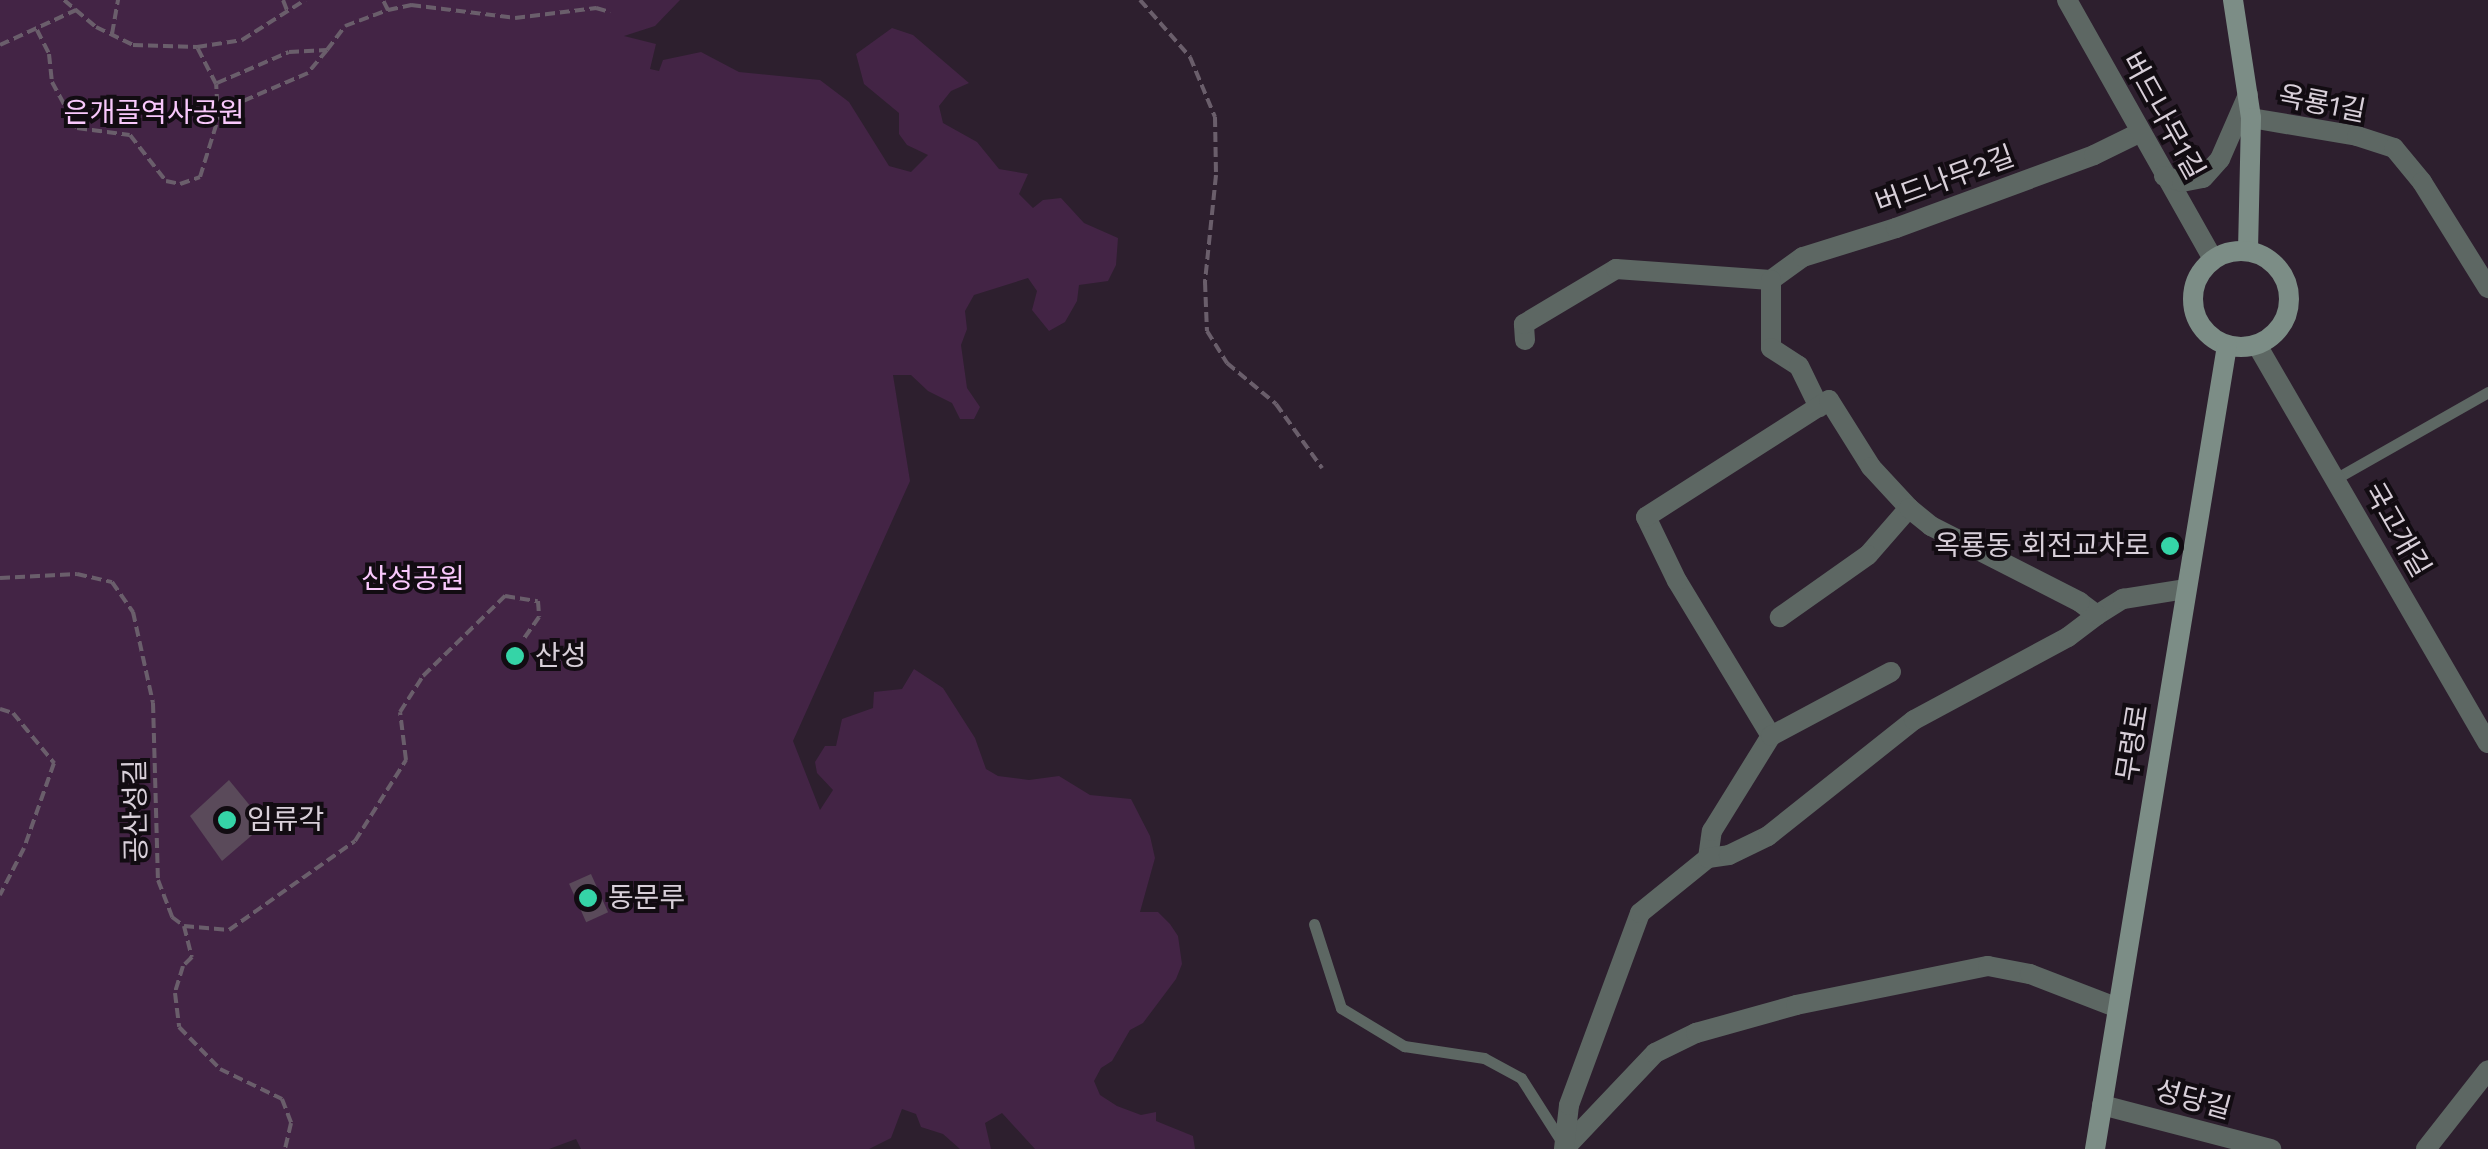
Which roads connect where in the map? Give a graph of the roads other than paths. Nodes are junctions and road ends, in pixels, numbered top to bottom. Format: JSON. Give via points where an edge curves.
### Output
{"nodes":[{"id":1,"x":2067,"y":0,"type":"edge"},
{"id":2,"x":2233,"y":0,"type":"edge"},
{"id":3,"x":2248,"y":95,"type":"junction"},
{"id":4,"x":2251,"y":118,"type":"junction"},
{"id":5,"x":2139,"y":132,"type":"junction"},
{"id":6,"x":2164,"y":176,"type":"junction"},
{"id":7,"x":2248,"y":250,"type":"junction"},
{"id":8,"x":2213,"y":259,"type":"junction"},
{"id":9,"x":1771,"y":280,"type":"junction"},
{"id":10,"x":2488,"y":288,"type":"edge"},
{"id":11,"x":1526,"y":340,"type":"dead end"},
{"id":12,"x":2257,"y":345,"type":"junction"},
{"id":13,"x":2227,"y":346,"type":"junction"},
{"id":14,"x":2488,"y":392,"type":"edge"},
{"id":15,"x":1819,"y":407,"type":"junction"},
{"id":16,"x":2335,"y":479,"type":"junction"},
{"id":17,"x":1909,"y":508,"type":"junction"},
{"id":18,"x":2186,"y":589,"type":"junction"},
{"id":19,"x":2096,"y":614,"type":"junction"},
{"id":20,"x":1780,"y":617,"type":"dead end"},
{"id":21,"x":1891,"y":672,"type":"dead end"},
{"id":22,"x":1771,"y":736,"type":"junction"},
{"id":23,"x":2488,"y":743,"type":"edge"},
{"id":24,"x":1708,"y":858,"type":"junction"},
{"id":25,"x":1314,"y":924,"type":"dead end"},
{"id":26,"x":2118,"y":1008,"type":"junction"},
{"id":27,"x":2488,"y":1070,"type":"edge"},
{"id":28,"x":2102,"y":1104,"type":"junction"},
{"id":29,"x":1565,"y":1149,"type":"edge"},
{"id":30,"x":2095,"y":1149,"type":"edge"},
{"id":31,"x":2271,"y":1149,"type":"edge"},
{"id":32,"x":2426,"y":1149,"type":"edge"}],
"edges":[{"from":1,"to":5,"type":"street","name":"버드나무1길"},
{"from":2,"to":3,"type":"main road"},
{"from":3,"to":4,"type":"main road"},
{"from":3,"to":6,"type":"street","via":[[2220,158],[2203,178],[2182,182]]},
{"from":4,"to":7,"type":"main road"},
{"from":4,"to":10,"type":"street","name":"옥룡1길","via":[[2394,148]]},
{"from":5,"to":6,"type":"street","name":"버드나무1길"},
{"from":5,"to":9,"type":"street","name":"버드나무2길","via":[[2094,155],[1803,258]]},
{"from":6,"to":8,"type":"street","name":"버드나무1길"},
{"from":7,"to":8,"type":"main road"},
{"from":7,"to":12,"type":"main road","via":[[2276,265],[2289,294],[2282,324]]},
{"from":8,"to":13,"type":"main road","via":[[2195,284],[2194,314]]},
{"from":9,"to":11,"type":"street","via":[[1616,270],[1524,324]]},
{"from":9,"to":15,"type":"street","via":[[1771,348],[1799,366]]},
{"from":12,"to":13,"type":"main road"},
{"from":12,"to":16,"type":"street","name":"국고개길"},
{"from":13,"to":18,"type":"main road","name":"무령로"},
{"from":14,"to":16,"type":"lane"},
{"from":15,"to":17,"type":"street","via":[[1829,400],[1872,467]]},
{"from":15,"to":22,"type":"street","via":[[1646,516],[1677,582]]},
{"from":16,"to":23,"type":"street","name":"국고개길"},
{"from":17,"to":19,"type":"street"},
{"from":17,"to":20,"type":"street","via":[[1868,555]]},
{"from":18,"to":19,"type":"street","via":[[2123,599]]},
{"from":18,"to":26,"type":"main road","name":"무령로"},
{"from":19,"to":24,"type":"street","via":[[2068,637],[1914,720],[1768,836]]},
{"from":21,"to":22,"type":"street"},
{"from":22,"to":24,"type":"street","via":[[1712,830]]},
{"from":24,"to":29,"type":"street","via":[[1640,913],[1569,1105]]},
{"from":25,"to":29,"type":"lane","via":[[1341,1008],[1404,1046],[1484,1058],[1521,1078]]},
{"from":26,"to":28,"type":"main road","name":"무령로"},
{"from":26,"to":29,"type":"street","via":[[2030,974],[1988,966],[1796,1005],[1696,1032],[1655,1053]]},
{"from":27,"to":32,"type":"street"},
{"from":28,"to":30,"type":"main road","name":"무령로"},
{"from":28,"to":31,"type":"street","name":"성당길"}]}
